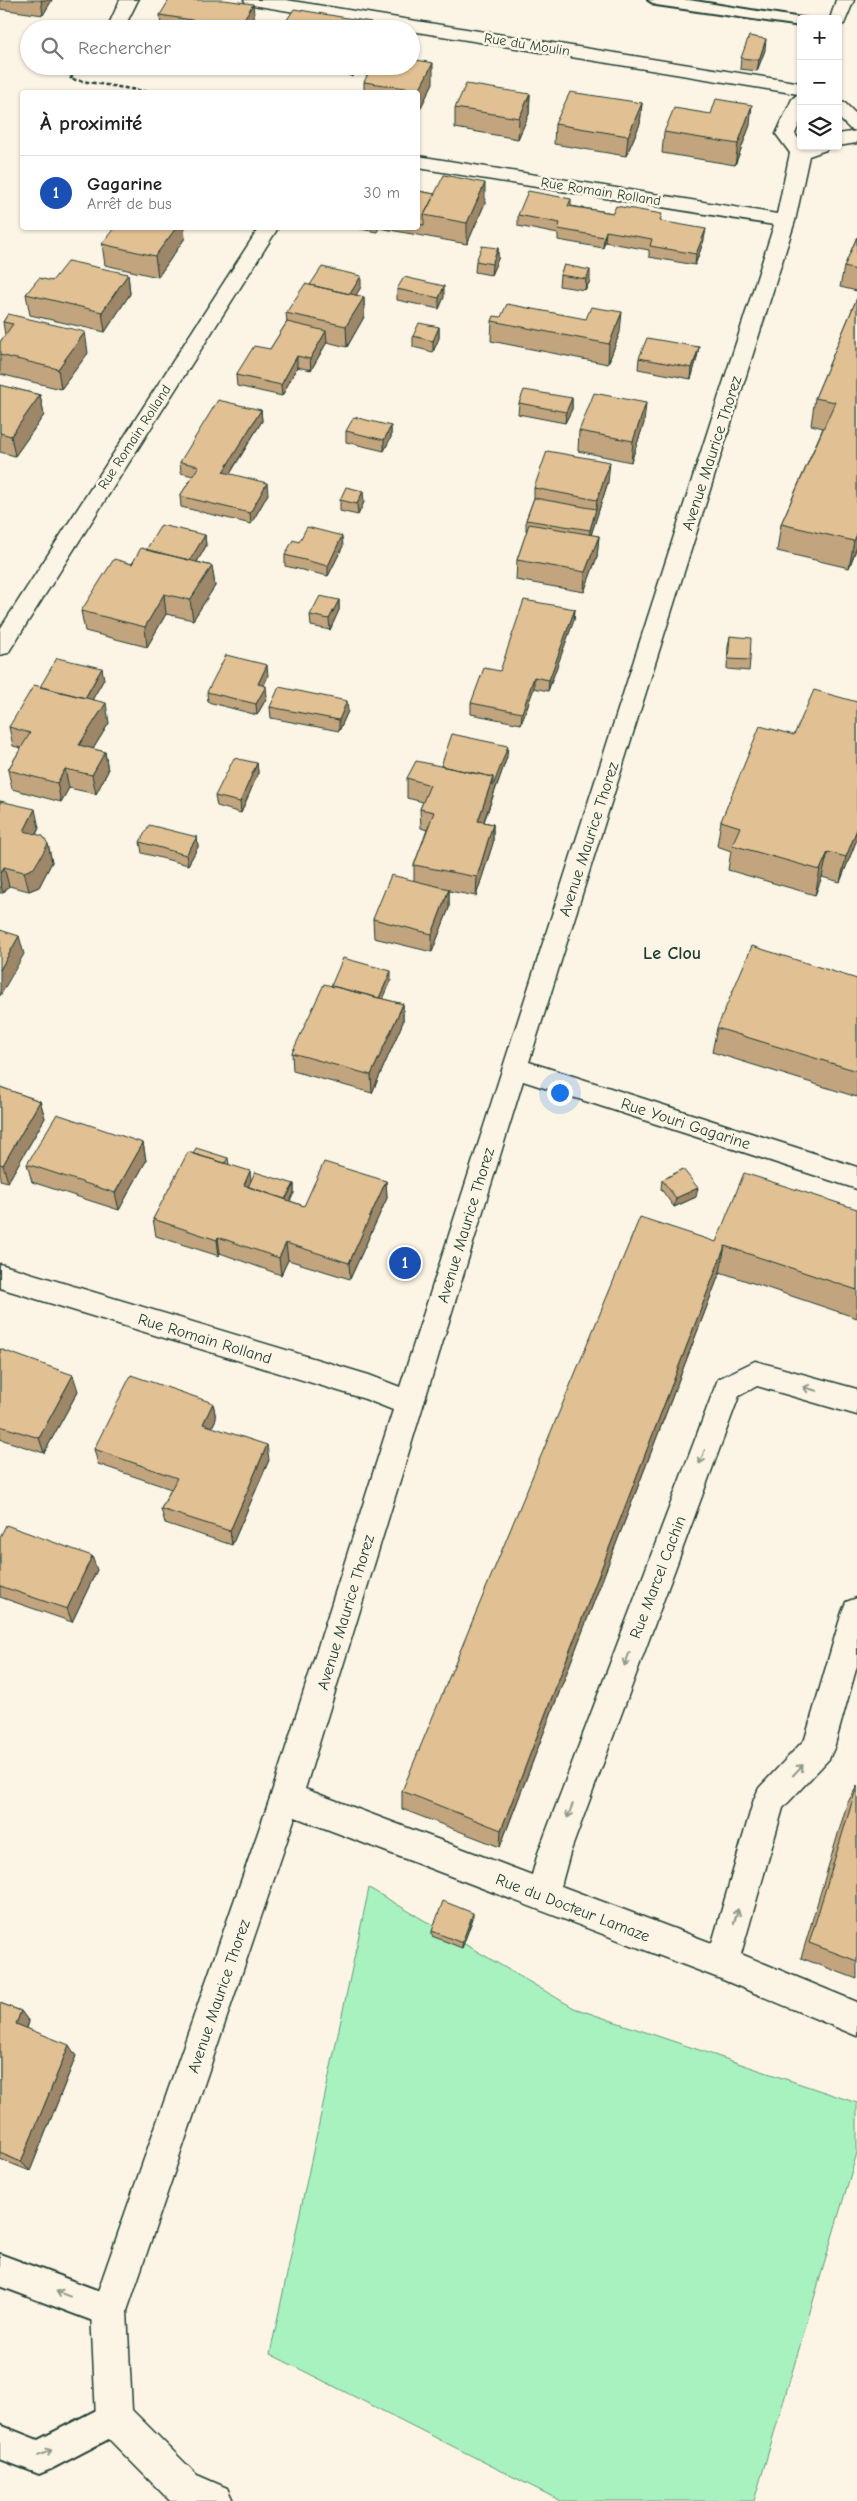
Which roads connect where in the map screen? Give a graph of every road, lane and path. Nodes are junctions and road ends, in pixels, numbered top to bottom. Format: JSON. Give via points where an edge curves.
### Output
{"nodes":[{"id":1,"x":129,"y":0,"type":"edge"},
{"id":2,"x":253,"y":0,"type":"edge"},
{"id":3,"x":656,"y":0,"type":"edge"},
{"id":4,"x":845,"y":0,"type":"edge"},
{"id":5,"x":674,"y":1,"type":"edge"},
{"id":6,"x":840,"y":15,"type":"edge"},
{"id":7,"x":120,"y":20,"type":"edge"},
{"id":8,"x":376,"y":20,"type":"edge"},
{"id":9,"x":797,"y":20,"type":"edge"},
{"id":10,"x":420,"y":27,"type":"edge"},
{"id":11,"x":73,"y":75,"type":"edge"},
{"id":12,"x":797,"y":88,"type":"edge"},
{"id":13,"x":137,"y":90,"type":"edge"},
{"id":14,"x":797,"y":108,"type":"edge"},
{"id":15,"x":842,"y":111,"type":"edge"},
{"id":16,"x":857,"y":125,"type":"edge"},
{"id":17,"x":857,"y":137,"type":"edge"},
{"id":18,"x":842,"y":139,"type":"edge"},
{"id":19,"x":797,"y":142,"type":"edge"},
{"id":20,"x":810,"y":150,"type":"edge"},
{"id":21,"x":420,"y":162,"type":"edge"},
{"id":22,"x":785,"y":221,"type":"junction"},
{"id":23,"x":267,"y":230,"type":"edge"},
{"id":24,"x":0,"y":647,"type":"edge"},
{"id":25,"x":514,"y":1068,"type":"junction"},
{"id":26,"x":857,"y":1178,"type":"edge"},
{"id":27,"x":0,"y":1276,"type":"edge"},
{"id":28,"x":857,"y":1402,"type":"edge"},
{"id":29,"x":409,"y":1404,"type":"junction"},
{"id":30,"x":857,"y":1612,"type":"edge"},
{"id":31,"x":286,"y":1798,"type":"junction"},
{"id":32,"x":542,"y":1895,"type":"junction"},
{"id":33,"x":722,"y":1963,"type":"junction"},
{"id":34,"x":857,"y":2019,"type":"edge"},
{"id":35,"x":0,"y":2270,"type":"edge"},
{"id":36,"x":109,"y":2311,"type":"junction"},
{"id":37,"x":114,"y":2418,"type":"junction"},
{"id":38,"x":0,"y":2442,"type":"edge"},
{"id":39,"x":214,"y":2501,"type":"edge"}],
"edges":[{"from":1,"to":7,"type":"street"},
{"from":2,"to":8,"type":"street","name":"Rue du Moulin"},
{"from":3,"to":5,"type":"lane"},
{"from":4,"to":6,"type":"street"},
{"from":5,"to":9,"type":"lane"},
{"from":10,"to":12,"type":"street","name":"Rue du Moulin"},
{"from":11,"to":13,"type":"path","via":[[70,79]]},
{"from":14,"to":19,"type":"street","via":[[785,134]]},
{"from":15,"to":16,"type":"street"},
{"from":17,"to":18,"type":"street"},
{"from":20,"to":22,"type":"street","name":"Avenue Maurice Thorez"},
{"from":21,"to":22,"type":"street","name":"Rue Romain Rolland"},
{"from":22,"to":25,"type":"street","name":"Avenue Maurice Thorez"},
{"from":23,"to":24,"type":"street","name":"Rue Romain Rolland"},
{"from":25,"to":26,"type":"street","name":"Rue Youri Gagarine"},
{"from":25,"to":29,"type":"street","name":"Avenue Maurice Thorez"},
{"from":27,"to":29,"type":"street","name":"Rue Romain Rolland","via":[[369,1388]]},
{"from":28,"to":32,"type":"street","name":"Rue Marcel Cachin","one_way":true,"via":[[755,1373],[728,1388],[554,1853]]},
{"from":29,"to":31,"type":"street","name":"Avenue Maurice Thorez"},
{"from":33,"to":30,"type":"street","one_way":true,"via":[[770,1799],[818,1748]]},
{"from":31,"to":32,"type":"street","name":"Rue du Docteur Lamaze"},
{"from":31,"to":36,"type":"street","name":"Avenue Maurice Thorez"},
{"from":32,"to":33,"type":"street","name":"Rue du Docteur Lamaze"},
{"from":33,"to":34,"type":"street","name":"Rue du Docteur Lamaze"},
{"from":36,"to":35,"type":"lane","one_way":true},
{"from":36,"to":37,"type":"street"},
{"from":38,"to":37,"type":"lane","one_way":true,"via":[[39,2457]]},
{"from":37,"to":39,"type":"street","via":[[184,2489]]}]}
